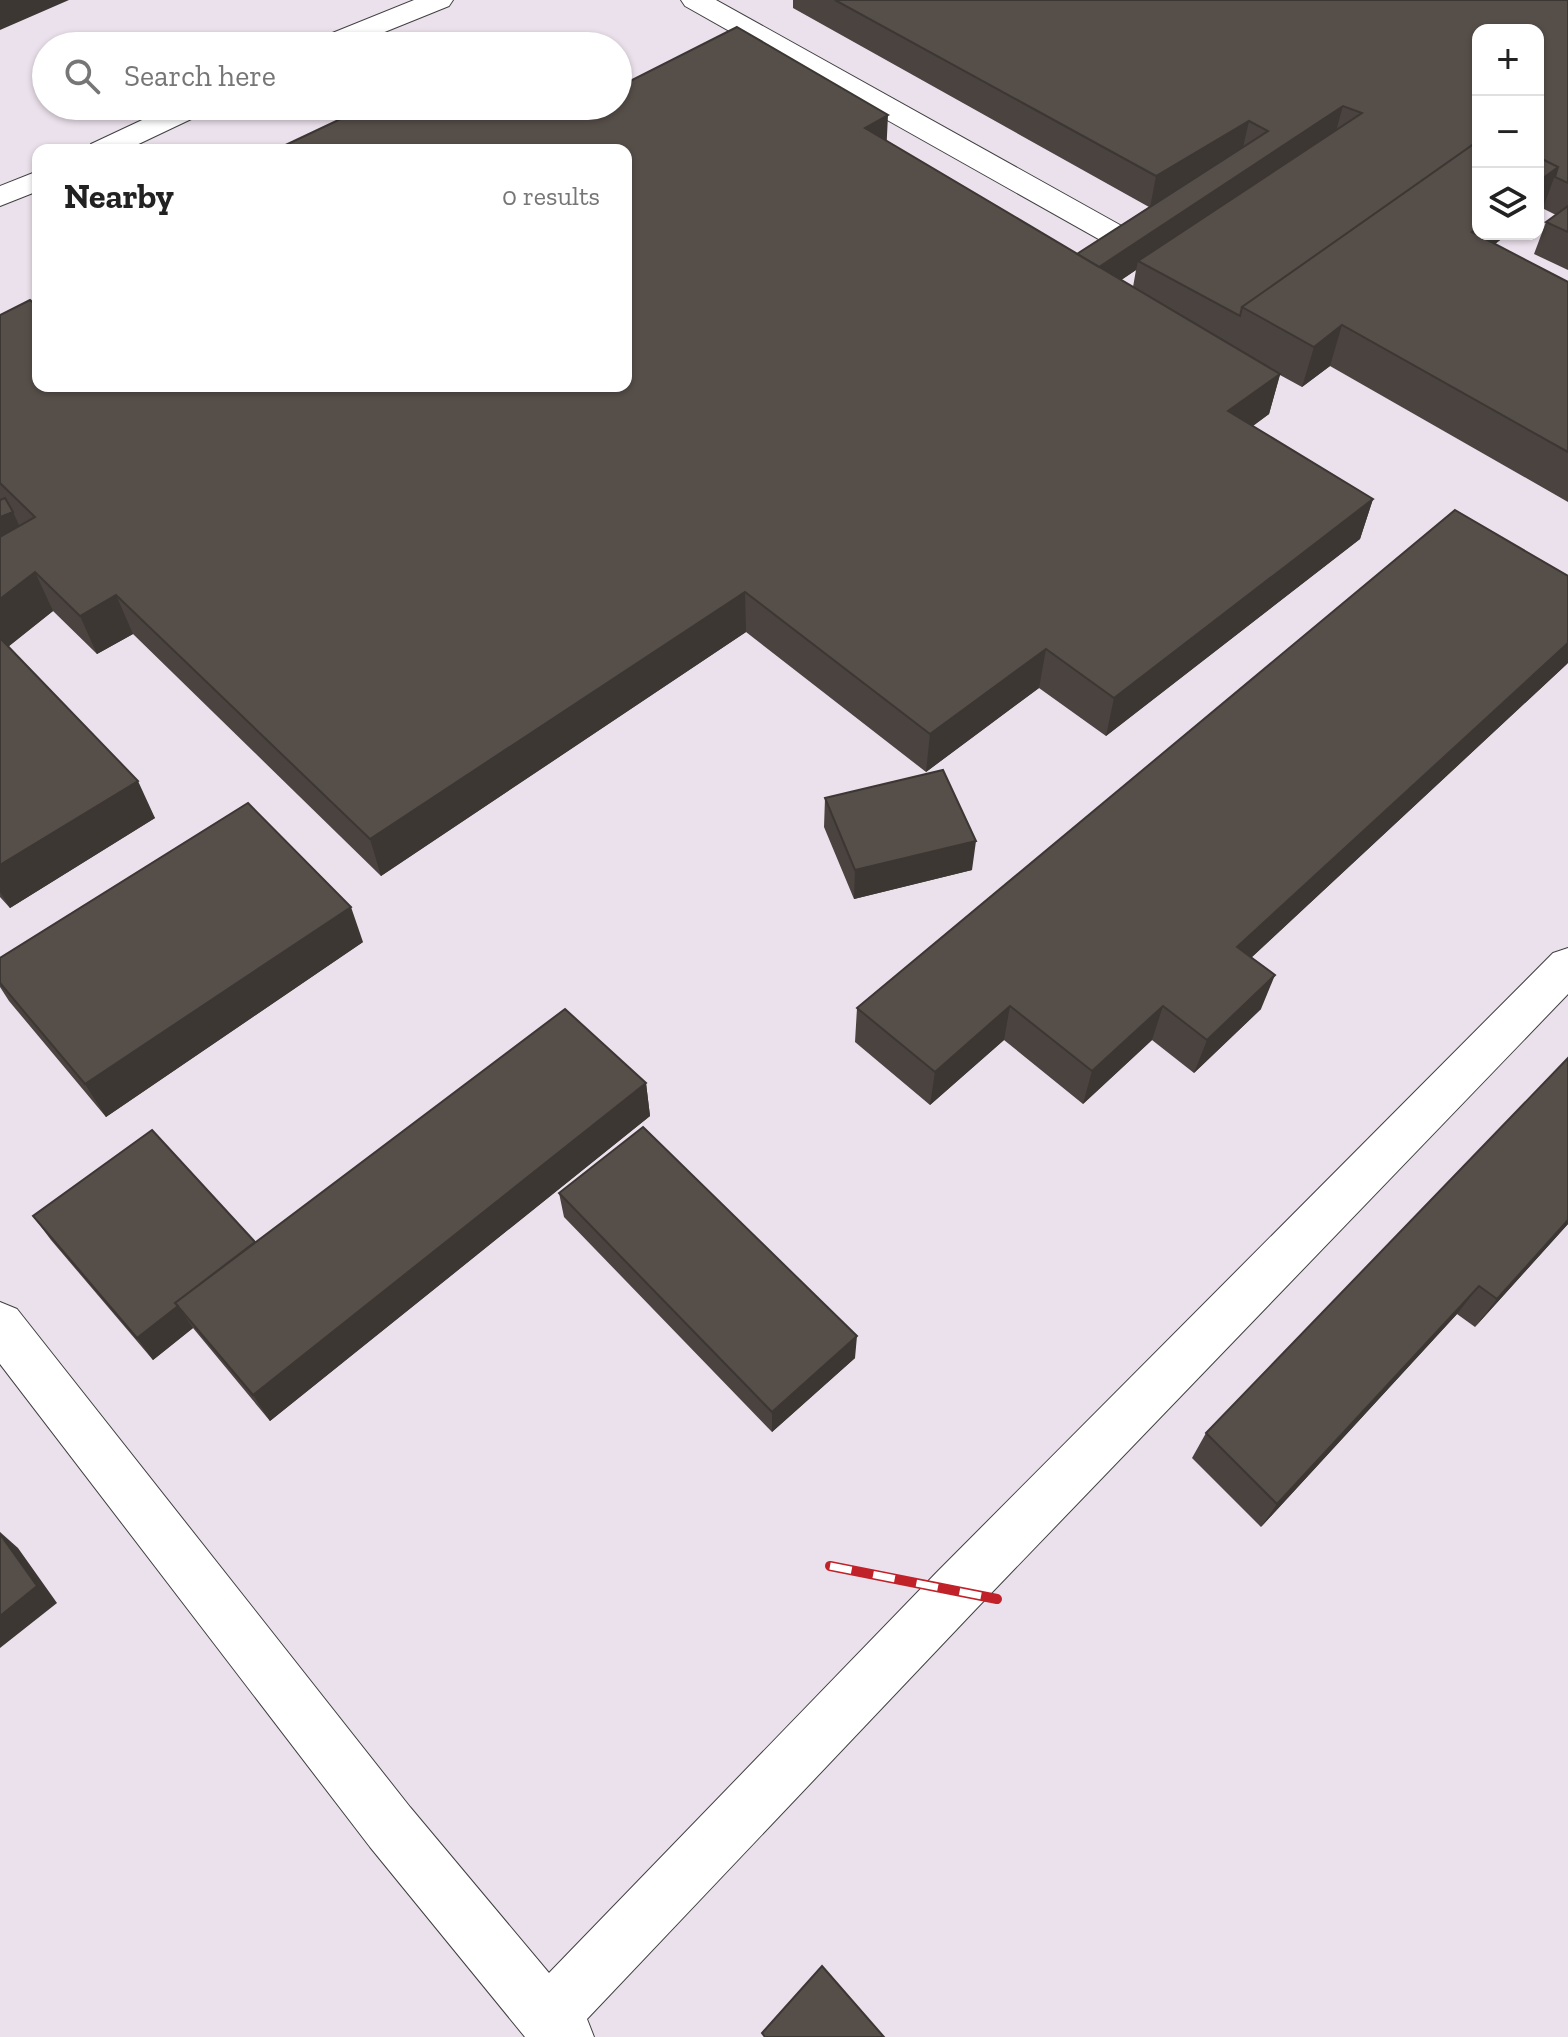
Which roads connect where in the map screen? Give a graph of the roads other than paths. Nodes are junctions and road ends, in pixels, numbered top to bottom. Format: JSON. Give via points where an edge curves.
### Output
{"nodes":[{"id":1,"x":439,"y":0,"type":"edge"},
{"id":2,"x":695,"y":0,"type":"edge"},
{"id":3,"x":360,"y":32,"type":"edge"},
{"id":4,"x":166,"y":120,"type":"edge"},
{"id":5,"x":115,"y":144,"type":"edge"},
{"id":6,"x":32,"y":183,"type":"edge"},
{"id":7,"x":0,"y":197,"type":"edge"},
{"id":8,"x":1180,"y":272,"type":"edge"},
{"id":9,"x":1568,"y":966,"type":"edge"},
{"id":10,"x":0,"y":1325,"type":"edge"},
{"id":11,"x":556,"y":2027,"type":"edge"}],
"edges":[{"from":1,"to":3,"type":"lane"},
{"from":2,"to":8,"type":"lane"},
{"from":4,"to":5,"type":"lane"},
{"from":6,"to":7,"type":"lane"},
{"from":9,"to":11,"type":"lane","via":[[956,1591]]},
{"from":10,"to":11,"type":"lane","via":[[390,1827]]}]}
